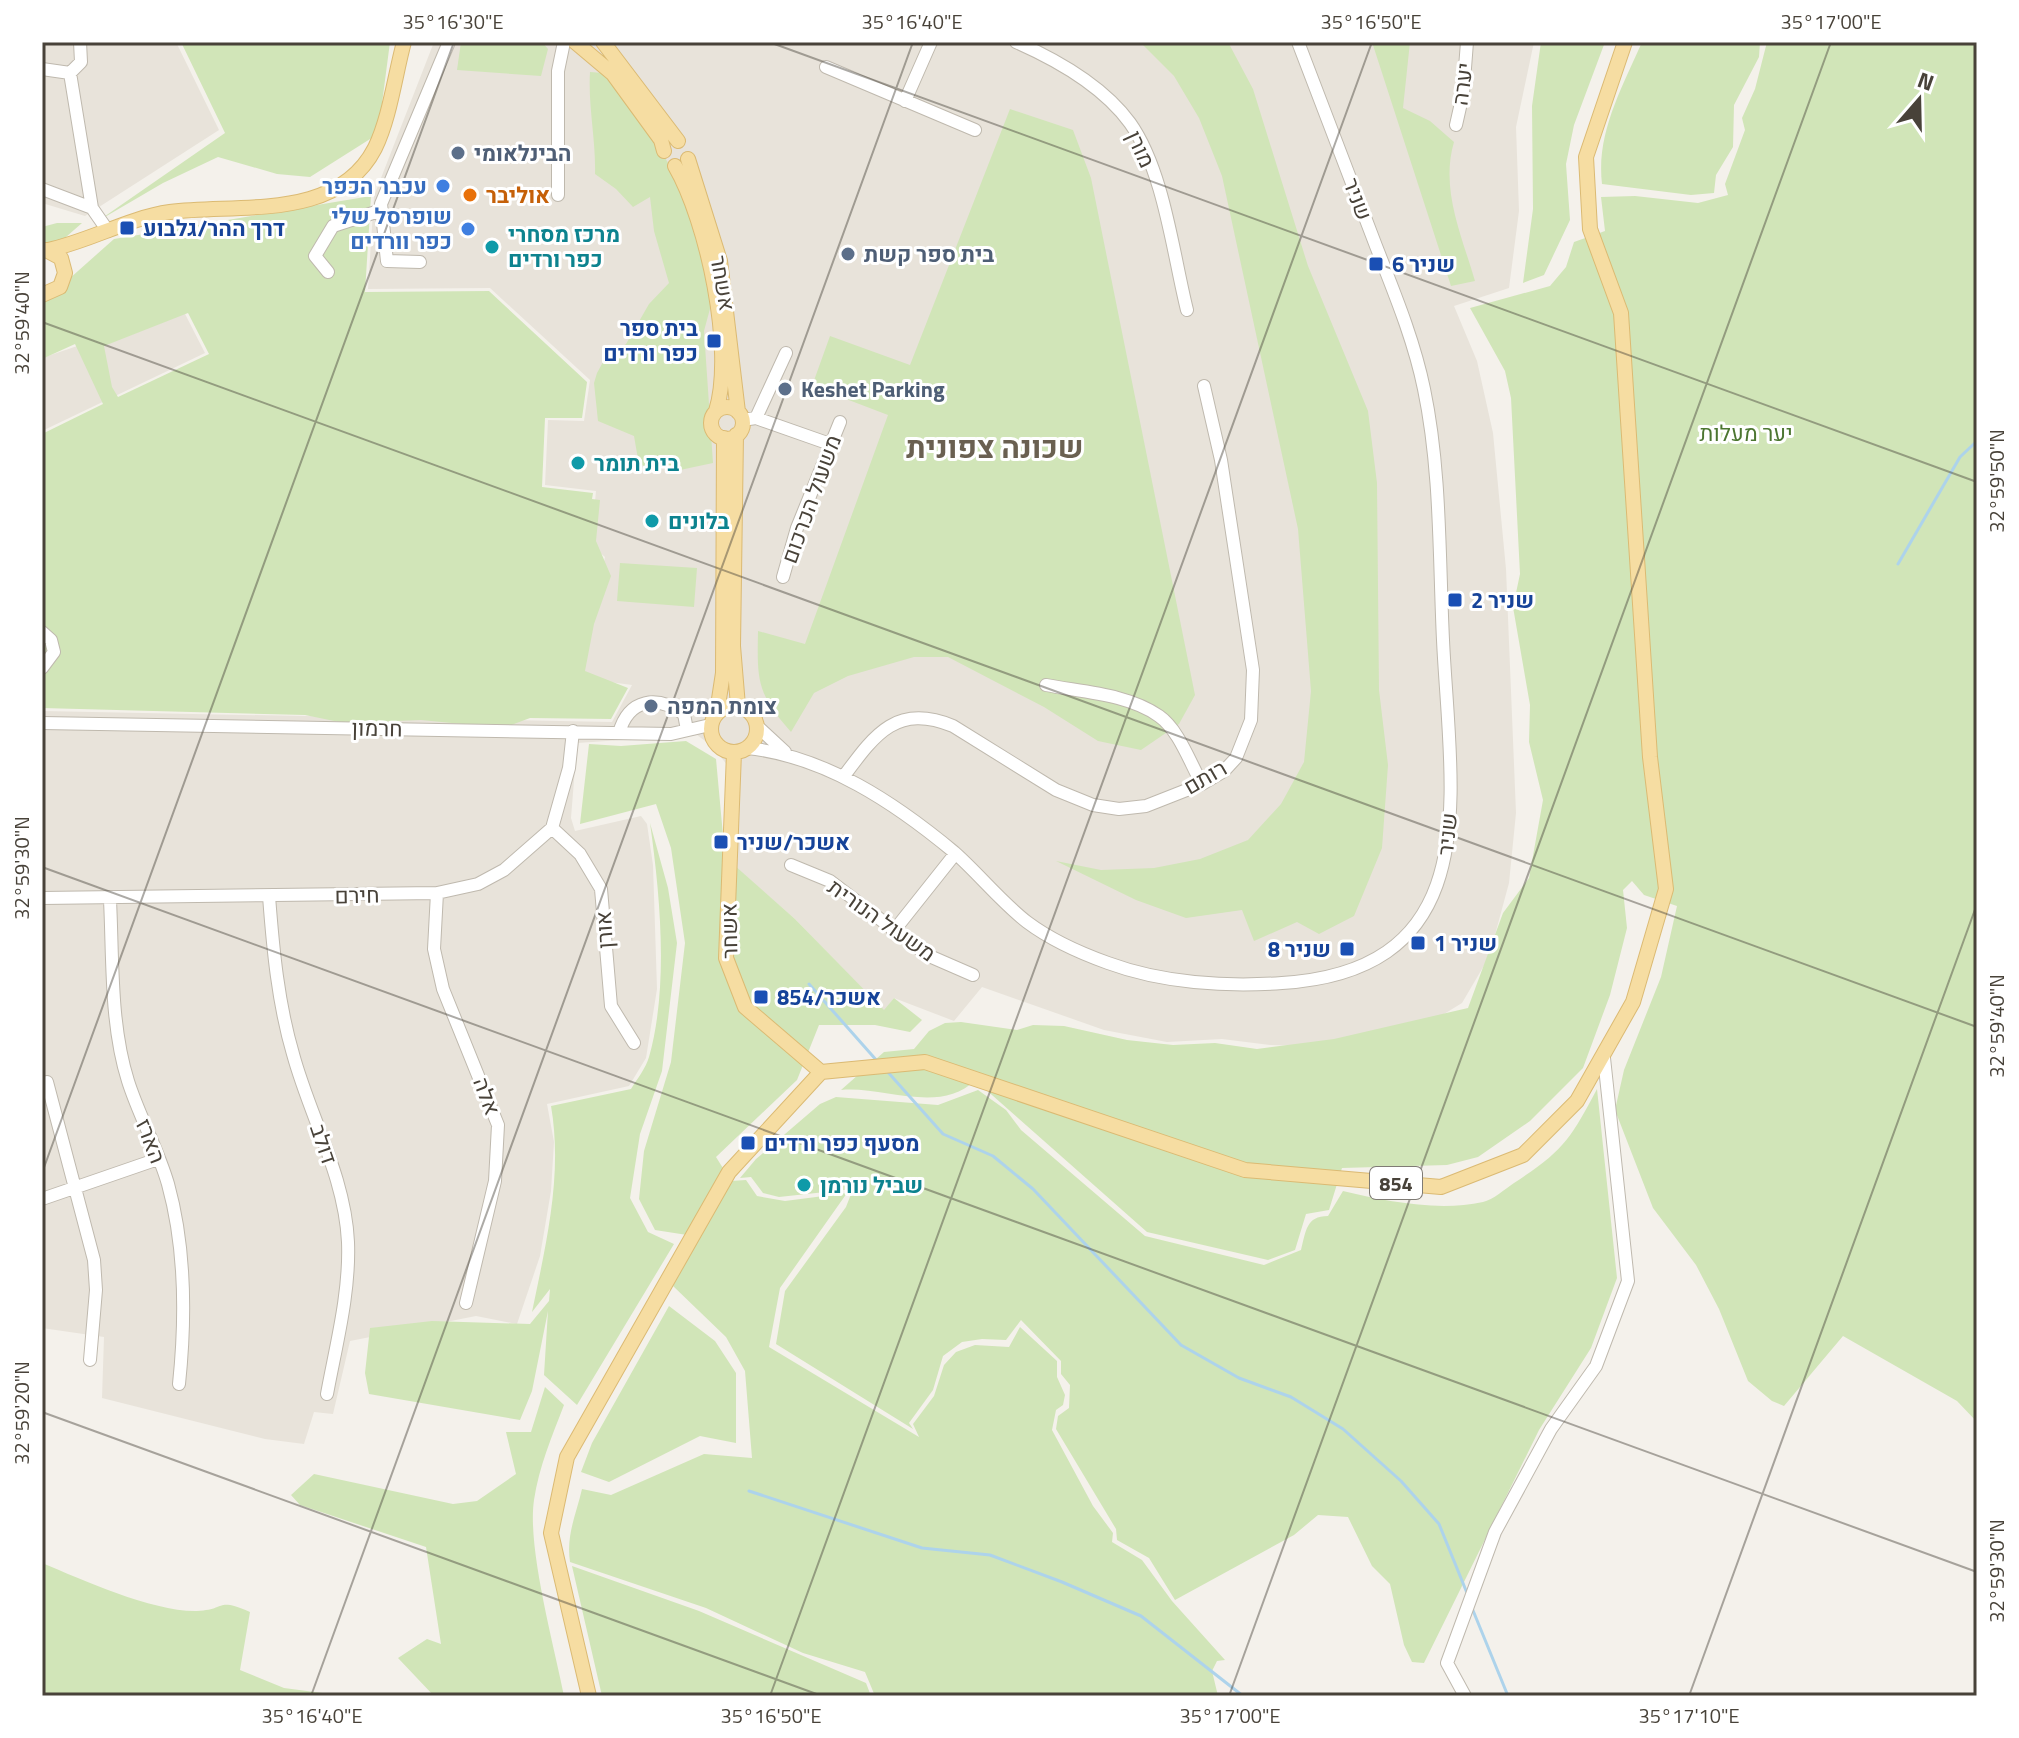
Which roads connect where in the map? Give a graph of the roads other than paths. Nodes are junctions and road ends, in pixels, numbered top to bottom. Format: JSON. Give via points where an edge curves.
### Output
{"nodes":[{"id":1,"x":80,"y":42,"type":"edge"},
{"id":2,"x":404,"y":42,"type":"edge"},
{"id":3,"x":449,"y":42,"type":"edge"},
{"id":4,"x":564,"y":42,"type":"edge"},
{"id":5,"x":575,"y":42,"type":"edge"},
{"id":6,"x":603,"y":42,"type":"edge"},
{"id":7,"x":931,"y":42,"type":"edge"},
{"id":8,"x":1016,"y":42,"type":"edge"},
{"id":9,"x":1298,"y":42,"type":"edge"},
{"id":10,"x":1467,"y":42,"type":"edge"},
{"id":11,"x":1625,"y":42,"type":"edge"},
{"id":12,"x":826,"y":67,"type":"dead end"},
{"id":13,"x":42,"y":69,"type":"edge"},
{"id":14,"x":70,"y":73,"type":"junction"},
{"id":15,"x":905,"y":101,"type":"junction"},
{"id":16,"x":1456,"y":125,"type":"dead end"},
{"id":17,"x":975,"y":130,"type":"dead end"},
{"id":18,"x":678,"y":141,"type":"junction"},
{"id":19,"x":664,"y":151,"type":"junction"},
{"id":20,"x":682,"y":162,"type":"junction"},
{"id":21,"x":42,"y":189,"type":"edge"},
{"id":22,"x":558,"y":195,"type":"dead end"},
{"id":23,"x":92,"y":208,"type":"junction"},
{"id":24,"x":382,"y":210,"type":"junction"},
{"id":25,"x":108,"y":231,"type":"junction"},
{"id":26,"x":89,"y":239,"type":"junction"},
{"id":27,"x":45,"y":250,"type":"edge"},
{"id":28,"x":420,"y":262,"type":"dead end"},
{"id":29,"x":328,"y":272,"type":"dead end"},
{"id":30,"x":65,"y":273,"type":"junction"},
{"id":31,"x":42,"y":295,"type":"edge"},
{"id":32,"x":1187,"y":310,"type":"dead end"},
{"id":33,"x":786,"y":353,"type":"dead end"},
{"id":34,"x":1204,"y":386,"type":"dead end"},
{"id":35,"x":716,"y":411,"type":"junction"},
{"id":36,"x":745,"y":417,"type":"junction"},
{"id":37,"x":840,"y":422,"type":"dead end"},
{"id":38,"x":730,"y":437,"type":"junction"},
{"id":39,"x":830,"y":444,"type":"junction"},
{"id":40,"x":783,"y":577,"type":"dead end"},
{"id":41,"x":42,"y":632,"type":"edge"},
{"id":42,"x":42,"y":668,"type":"edge"},
{"id":43,"x":1046,"y":685,"type":"dead end"},
{"id":44,"x":738,"y":706,"type":"junction"},
{"id":45,"x":714,"y":719,"type":"junction"},
{"id":46,"x":42,"y":723,"type":"edge"},
{"id":47,"x":757,"y":726,"type":"junction"},
{"id":48,"x":687,"y":730,"type":"junction"},
{"id":49,"x":573,"y":731,"type":"junction"},
{"id":50,"x":619,"y":733,"type":"junction"},
{"id":51,"x":741,"y":750,"type":"junction"},
{"id":52,"x":785,"y":752,"type":"junction"},
{"id":53,"x":844,"y":776,"type":"junction"},
{"id":54,"x":1202,"y":784,"type":"junction"},
{"id":55,"x":552,"y":828,"type":"junction"},
{"id":56,"x":955,"y":854,"type":"junction"},
{"id":57,"x":791,"y":865,"type":"dead end"},
{"id":58,"x":437,"y":893,"type":"junction"},
{"id":59,"x":269,"y":896,"type":"junction"},
{"id":60,"x":42,"y":898,"type":"edge"},
{"id":61,"x":110,"y":900,"type":"junction"},
{"id":62,"x":893,"y":932,"type":"junction"},
{"id":63,"x":973,"y":975,"type":"dead end"},
{"id":64,"x":634,"y":1043,"type":"dead end"},
{"id":65,"x":1604,"y":1058,"type":"junction"},
{"id":66,"x":821,"y":1072,"type":"junction"},
{"id":67,"x":47,"y":1082,"type":"dead end"},
{"id":68,"x":158,"y":1159,"type":"junction"},
{"id":69,"x":75,"y":1188,"type":"junction"},
{"id":70,"x":42,"y":1199,"type":"edge"},
{"id":71,"x":466,"y":1303,"type":"dead end"},
{"id":72,"x":90,"y":1360,"type":"dead end"},
{"id":73,"x":179,"y":1384,"type":"dead end"},
{"id":74,"x":327,"y":1394,"type":"dead end"},
{"id":75,"x":589,"y":1696,"type":"edge"},
{"id":76,"x":1465,"y":1696,"type":"edge"}],
"edges":[{"from":1,"to":14,"type":"street","via":[[81,62]]},
{"from":2,"to":25,"type":"main road","via":[[376,145],[364,165],[334,190],[298,202],[153,215]]},
{"from":3,"to":24,"type":"street"},
{"from":4,"to":22,"type":"street","via":[[558,71]]},
{"from":5,"to":19,"type":"main road","via":[[613,74]]},
{"from":6,"to":18,"type":"main road"},
{"from":7,"to":15,"type":"street"},
{"from":8,"to":32,"type":"street","name":"מורן","via":[[1072,72],[1107,98],[1130,124],[1160,194]]},
{"from":9,"to":56,"type":"street","name":"שניר","via":[[1425,389],[1436,481],[1450,800],[1448,844],[1434,894],[1397,949],[1359,970],[1310,982],[1209,983],[1112,965],[1057,941],[1019,915]]},
{"from":10,"to":16,"type":"street","name":"יערה"},
{"from":11,"to":65,"type":"main road","number":"854","via":[[1586,157],[1590,229],[1621,313],[1650,757],[1666,889],[1633,1002]]},
{"from":12,"to":15,"type":"street"},
{"from":13,"to":14,"type":"street"},
{"from":14,"to":23,"type":"street"},
{"from":15,"to":17,"type":"street"},
{"from":18,"to":19,"type":"main road"},
{"from":18,"to":20,"type":"main road","via":[[688,148]]},
{"from":19,"to":20,"type":"main road","via":[[666,160]]},
{"from":20,"to":35,"type":"main road","name":"אשחר","via":[[715,288],[721,386]]},
{"from":20,"to":36,"type":"main road","name":"אשחר","via":[[714,233]]},
{"from":21,"to":23,"type":"street"},
{"from":23,"to":25,"type":"street"},
{"from":24,"to":28,"type":"street","via":[[387,261]]},
{"from":24,"to":29,"type":"street","via":[[333,226],[315,256]]},
{"from":25,"to":26,"type":"main road"},
{"from":26,"to":27,"type":"main road"},
{"from":26,"to":30,"type":"main road","via":[[74,253]]},
{"from":27,"to":30,"type":"main road","via":[[61,258]]},
{"from":30,"to":31,"type":"main road","via":[[60,287]]},
{"from":33,"to":36,"type":"street"},
{"from":34,"to":54,"type":"street","name":"רותם","via":[[1221,460],[1254,696],[1236,758]]},
{"from":35,"to":36,"type":"main road","via":[[724,407]]},
{"from":35,"to":38,"type":"main road","via":[[712,429]]},
{"from":36,"to":38,"type":"main road"},
{"from":36,"to":39,"type":"street"},
{"from":37,"to":39,"type":"street","name":"משעול הכרכום"},
{"from":38,"to":44,"type":"main road"},
{"from":38,"to":45,"type":"main road","via":[[723,673]]},
{"from":39,"to":40,"type":"street","name":"משעול הכרכום"},
{"from":41,"to":42,"type":"street","via":[[54,652]]},
{"from":43,"to":54,"type":"street","via":[[1112,698],[1161,717]]},
{"from":44,"to":45,"type":"main road"},
{"from":44,"to":47,"type":"main road","via":[[751,713]]},
{"from":45,"to":48,"type":"street","name":"חרמון"},
{"from":45,"to":51,"type":"main road","via":[[716,744]]},
{"from":46,"to":49,"type":"street","name":"חרמון"},
{"from":47,"to":51,"type":"main road","via":[[754,741]]},
{"from":47,"to":52,"type":"street","name":"שניר"},
{"from":48,"to":50,"type":"street","name":"חרמון"},
{"from":48,"to":50,"type":"street","via":[[684,714],[643,702],[629,710]]},
{"from":49,"to":50,"type":"street","name":"חרמון"},
{"from":49,"to":55,"type":"street"},
{"from":51,"to":52,"type":"street","name":"שניר"},
{"from":51,"to":66,"type":"main road","name":"אשחר","via":[[726,958],[745,1007]]},
{"from":52,"to":53,"type":"street","name":"שניר"},
{"from":53,"to":54,"type":"street","name":"רותם","via":[[871,739],[891,724],[914,717],[953,726],[1056,790],[1093,805],[1146,806]]},
{"from":53,"to":56,"type":"street","name":"שניר"},
{"from":55,"to":58,"type":"street","name":"חירם","via":[[504,870],[478,884]]},
{"from":55,"to":64,"type":"street","name":"אורן","via":[[580,854],[601,889],[611,1006]]},
{"from":56,"to":62,"type":"street"},
{"from":57,"to":62,"type":"street","name":"משעול הנורית","via":[[830,881]]},
{"from":58,"to":59,"type":"street","name":"חירם"},
{"from":58,"to":71,"type":"street","name":"אלה","via":[[434,949],[443,989],[498,1125],[495,1181]]},
{"from":59,"to":61,"type":"street","name":"חירם"},
{"from":59,"to":74,"type":"street","name":"דולב","via":[[292,1054],[332,1166],[348,1243]]},
{"from":60,"to":61,"type":"street","name":"חירם"},
{"from":61,"to":68,"type":"street","name":"הארז","via":[[117,1030],[128,1081]]},
{"from":62,"to":63,"type":"street","name":"משעול הנורית","via":[[927,955]]},
{"from":65,"to":66,"type":"main road","number":"854","via":[[1577,1101],[1523,1155],[1441,1187],[1245,1170],[925,1062]]},
{"from":65,"to":76,"type":"street","via":[[1628,1281],[1596,1366],[1551,1429],[1495,1532],[1447,1663]]},
{"from":66,"to":75,"type":"main road","via":[[729,1172],[567,1457],[551,1533]]},
{"from":67,"to":69,"type":"street"},
{"from":68,"to":69,"type":"street"},
{"from":68,"to":73,"type":"street","name":"הארז","via":[[168,1184],[183,1274]]},
{"from":69,"to":70,"type":"street"},
{"from":69,"to":72,"type":"street","via":[[94,1260]]}]}
